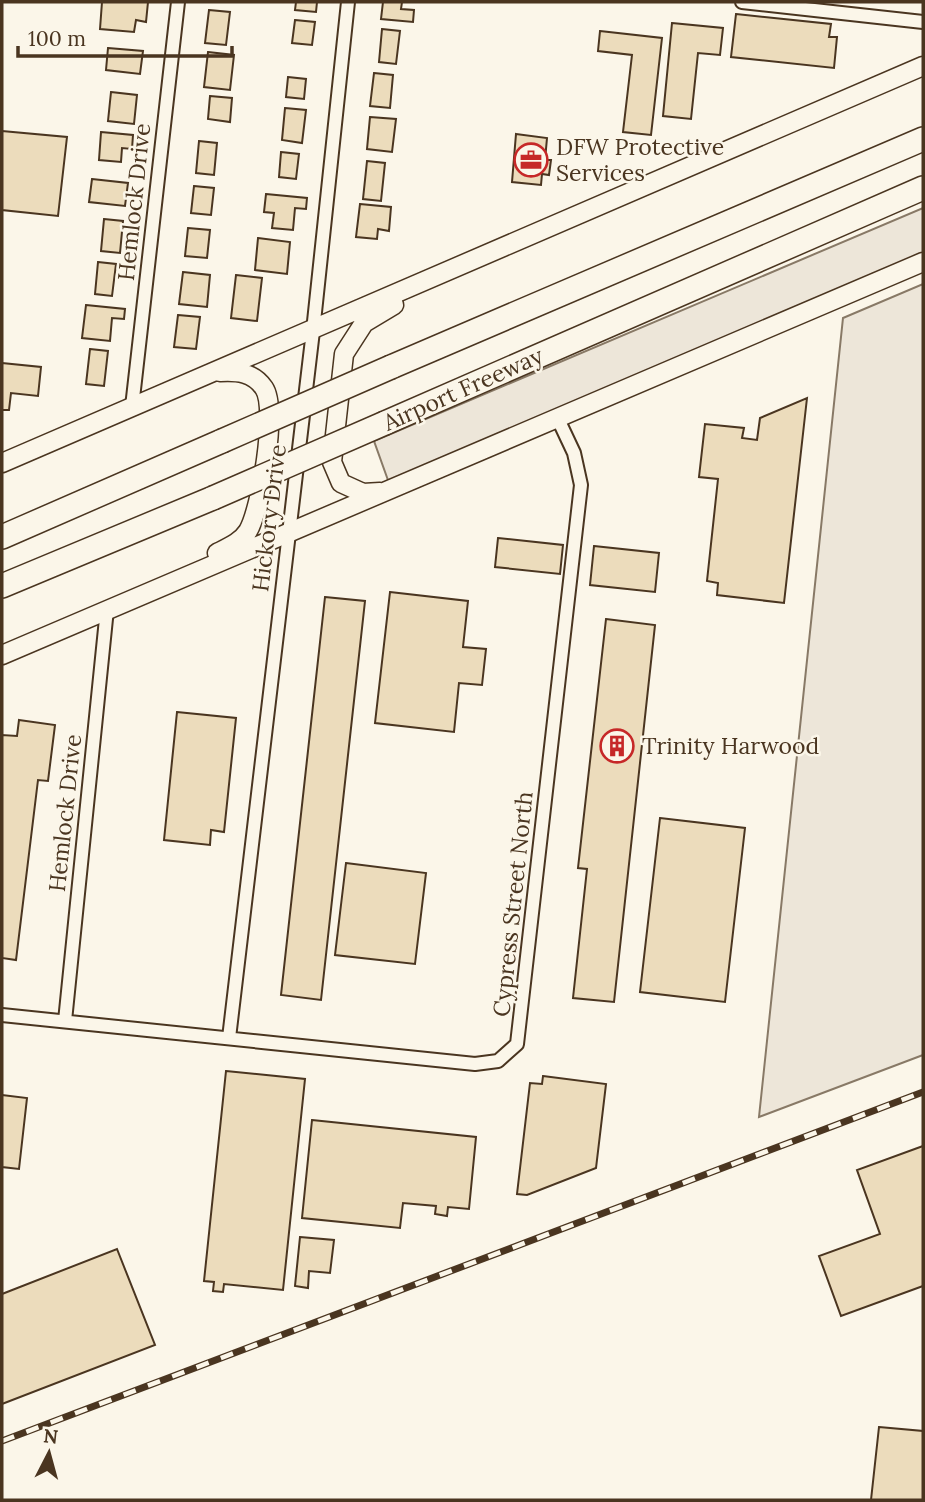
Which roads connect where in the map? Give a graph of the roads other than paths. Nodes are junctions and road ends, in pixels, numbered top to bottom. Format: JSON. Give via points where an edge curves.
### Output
{"nodes":[{"id":1,"x":178,"y":2,"type":"edge"},
{"id":2,"x":348,"y":2,"type":"edge"},
{"id":3,"x":742,"y":2,"type":"edge"},
{"id":4,"x":923,"y":22,"type":"edge"},
{"id":5,"x":923,"y":66,"type":"edge"},
{"id":6,"x":923,"y":139,"type":"edge"},
{"id":7,"x":923,"y":188,"type":"edge"},
{"id":8,"x":477,"y":259,"type":"junction"},
{"id":9,"x":923,"y":261,"type":"edge"},
{"id":10,"x":313,"y":331,"type":"junction"},
{"id":11,"x":211,"y":373,"type":"junction"},
{"id":12,"x":132,"y":407,"type":"junction"},
{"id":13,"x":558,"y":419,"type":"junction"},
{"id":14,"x":2,"y":463,"type":"edge"},
{"id":15,"x":391,"y":491,"type":"junction"},
{"id":16,"x":287,"y":533,"type":"junction"},
{"id":17,"x":2,"y":537,"type":"edge"},
{"id":18,"x":174,"y":584,"type":"junction"},
{"id":19,"x":2,"y":586,"type":"edge"},
{"id":20,"x":107,"y":609,"type":"junction"},
{"id":21,"x":2,"y":655,"type":"edge"},
{"id":22,"x":2,"y":1014,"type":"edge"},
{"id":23,"x":65,"y":1021,"type":"junction"},
{"id":24,"x":229,"y":1038,"type":"junction"}],
"edges":[{"from":1,"to":12,"type":"street","name":"Hemlock Drive"},
{"from":2,"to":10,"type":"street","name":"Hickory Drive"},
{"from":3,"to":4,"type":"street"},
{"from":5,"to":8,"type":"main road"},
{"from":6,"to":17,"type":"highway","name":"Airport Freeway","bridge":true},
{"from":7,"to":19,"type":"highway","name":"Airport Freeway","bridge":true},
{"from":8,"to":10,"type":"main road"},
{"from":8,"to":15,"type":"main road","via":[[364,323],[344,354],[332,462],[336,474],[341,483],[363,493]]},
{"from":9,"to":13,"type":"main road"},
{"from":10,"to":11,"type":"main road"},
{"from":10,"to":16,"type":"street","name":"Hickory Drive"},
{"from":11,"to":12,"type":"main road"},
{"from":11,"to":18,"type":"main road","via":[[239,371],[254,378],[271,406],[259,503],[248,531],[235,545],[183,568]]},
{"from":12,"to":14,"type":"main road"},
{"from":13,"to":15,"type":"main road"},
{"from":13,"to":24,"type":"street","name":"Cypress Street North","via":[[574,453],[581,485],[517,1044],[498,1061],[475,1064]]},
{"from":15,"to":16,"type":"main road"},
{"from":16,"to":18,"type":"main road"},
{"from":16,"to":24,"type":"street","name":"Hickory Drive"},
{"from":18,"to":20,"type":"main road"},
{"from":20,"to":21,"type":"main road"},
{"from":20,"to":23,"type":"street","name":"Hemlock Drive"},
{"from":22,"to":23,"type":"street","name":"Cypress Street North"},
{"from":23,"to":24,"type":"street","name":"Cypress Street North"}]}
